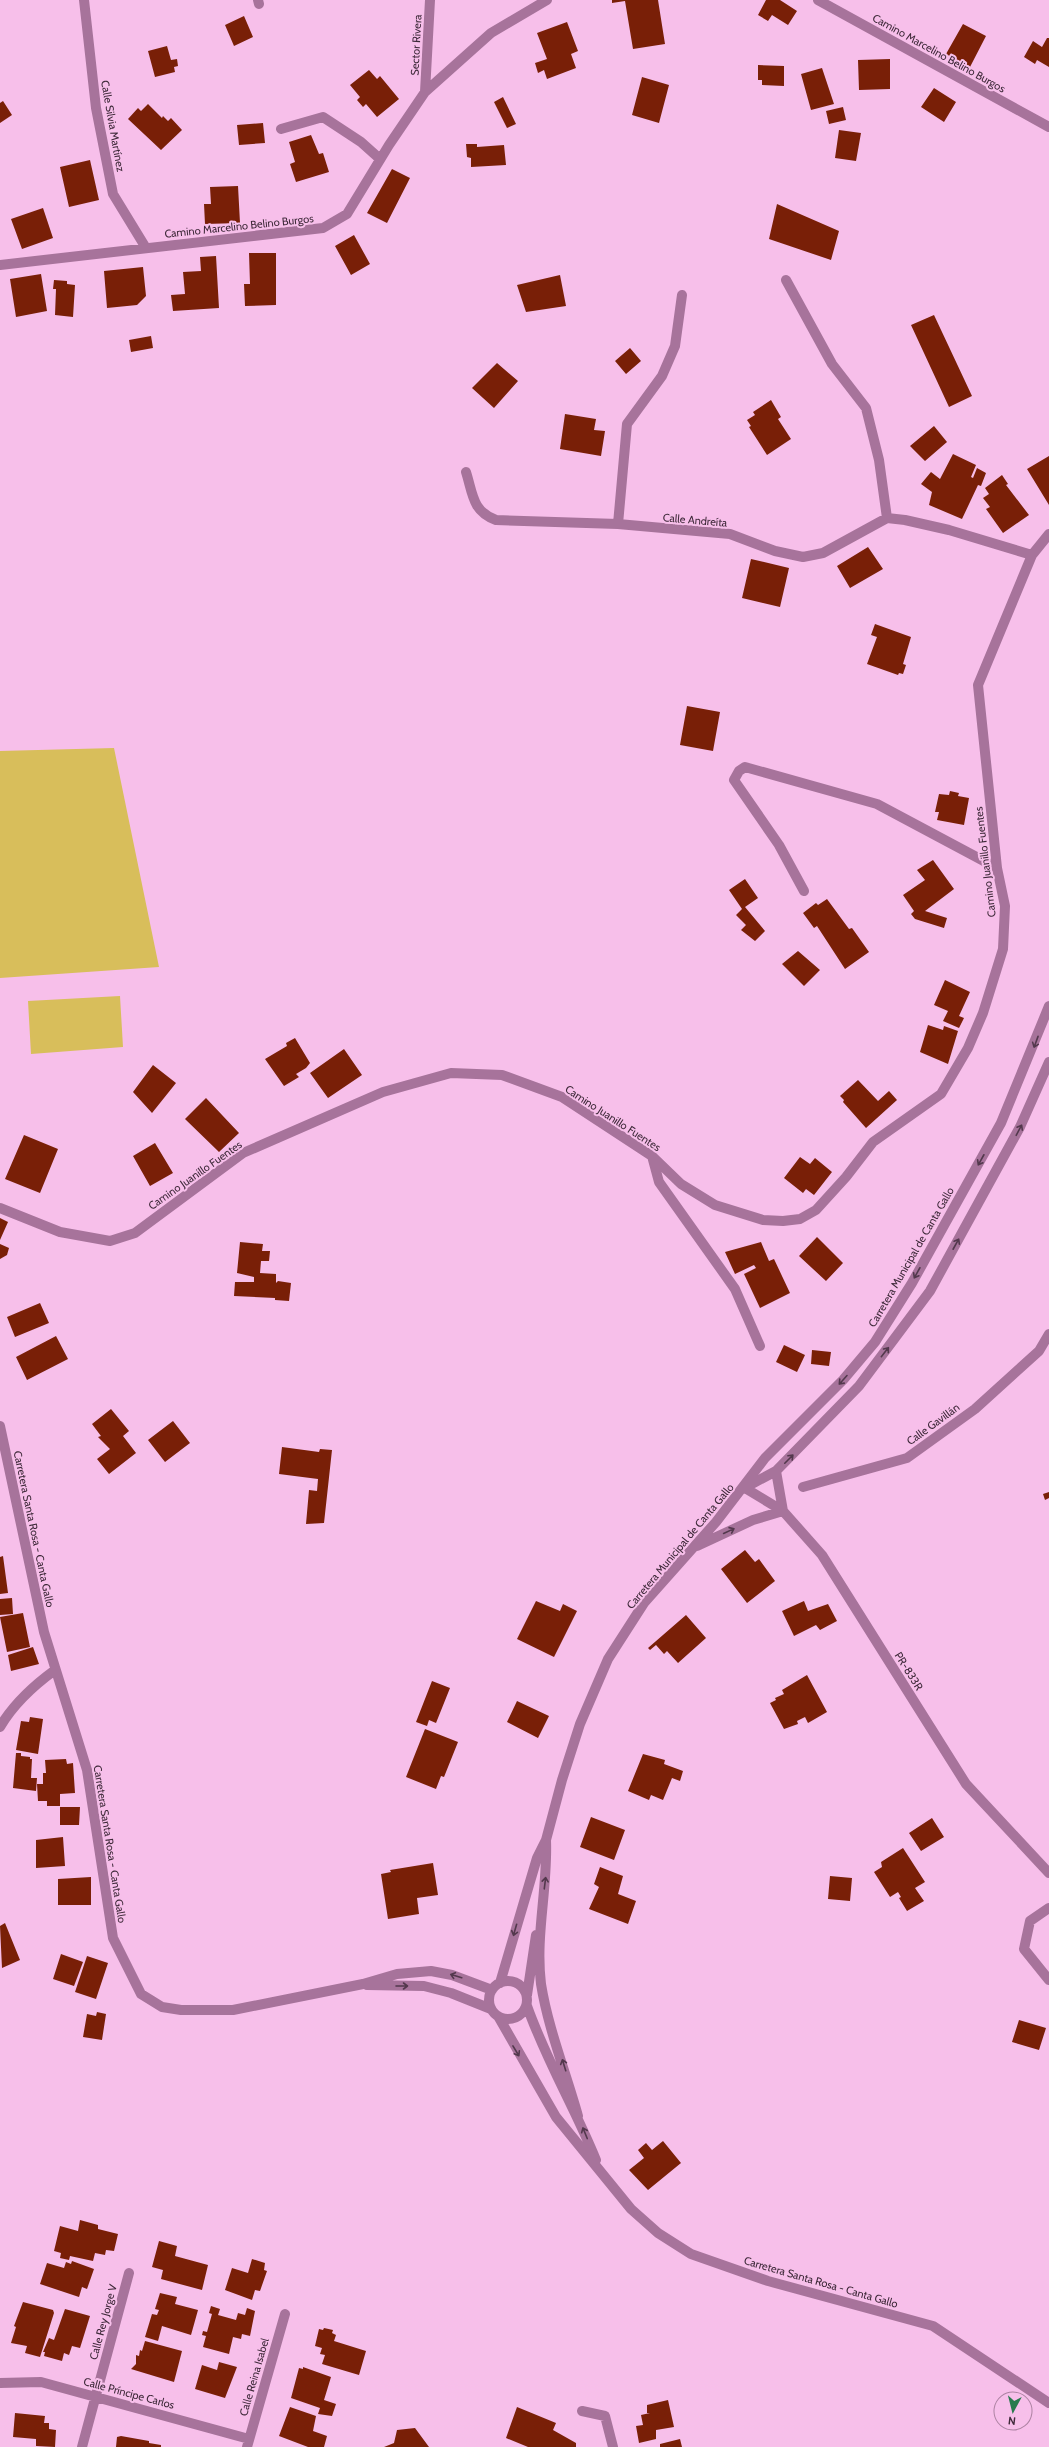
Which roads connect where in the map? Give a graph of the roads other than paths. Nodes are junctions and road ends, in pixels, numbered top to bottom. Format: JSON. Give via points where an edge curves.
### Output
{"nodes":[{"id":1,"x":84,"y":0,"type":"edge"},
{"id":2,"x":430,"y":0,"type":"edge"},
{"id":3,"x":547,"y":0,"type":"edge"},
{"id":4,"x":818,"y":0,"type":"edge"},
{"id":5,"x":425,"y":92,"type":"junction"},
{"id":6,"x":1049,"y":127,"type":"edge"},
{"id":7,"x":281,"y":129,"type":"dead end"},
{"id":8,"x":380,"y":159,"type":"junction"},
{"id":9,"x":146,"y":248,"type":"junction"},
{"id":10,"x":1,"y":263,"type":"edge"},
{"id":11,"x":786,"y":280,"type":"dead end"},
{"id":12,"x":682,"y":295,"type":"dead end"},
{"id":13,"x":466,"y":472,"type":"dead end"},
{"id":14,"x":887,"y":518,"type":"junction"},
{"id":15,"x":618,"y":524,"type":"junction"},
{"id":16,"x":1049,"y":534,"type":"edge"},
{"id":17,"x":1032,"y":555,"type":"junction"},
{"id":18,"x":997,"y":868,"type":"junction"},
{"id":19,"x":804,"y":891,"type":"dead end"},
{"id":20,"x":1049,"y":1006,"type":"edge"},
{"id":21,"x":1049,"y":1062,"type":"edge"},
{"id":22,"x":652,"y":1156,"type":"junction"},
{"id":23,"x":0,"y":1208,"type":"edge"},
{"id":24,"x":1049,"y":1334,"type":"edge"},
{"id":25,"x":760,"y":1346,"type":"dead end"},
{"id":26,"x":0,"y":1426,"type":"edge"},
{"id":27,"x":776,"y":1471,"type":"junction"},
{"id":28,"x":803,"y":1487,"type":"dead end"},
{"id":29,"x":745,"y":1488,"type":"junction"},
{"id":30,"x":783,"y":1511,"type":"junction"},
{"id":31,"x":694,"y":1548,"type":"junction"},
{"id":32,"x":55,"y":1670,"type":"junction"},
{"id":33,"x":0,"y":1727,"type":"edge"},
{"id":34,"x":546,"y":1840,"type":"junction"},
{"id":35,"x":1049,"y":1873,"type":"edge"},
{"id":36,"x":1049,"y":1908,"type":"edge"},
{"id":37,"x":541,"y":1910,"type":"junction"},
{"id":38,"x":1049,"y":1980,"type":"edge"},
{"id":39,"x":363,"y":1984,"type":"junction"},
{"id":40,"x":496,"y":1987,"type":"junction"},
{"id":41,"x":527,"y":2002,"type":"junction"},
{"id":42,"x":494,"y":2012,"type":"junction"},
{"id":43,"x":578,"y":2116,"type":"junction"},
{"id":44,"x":600,"y":2169,"type":"junction"},
{"id":45,"x":129,"y":2273,"type":"dead end"},
{"id":46,"x":285,"y":2314,"type":"dead end"},
{"id":47,"x":0,"y":2384,"type":"edge"},
{"id":48,"x":96,"y":2396,"type":"junction"},
{"id":49,"x":1049,"y":2402,"type":"edge"},
{"id":50,"x":582,"y":2411,"type":"dead end"},
{"id":51,"x":248,"y":2443,"type":"edge"},
{"id":52,"x":82,"y":2447,"type":"edge"},
{"id":53,"x":613,"y":2447,"type":"edge"}],
"edges":[{"from":1,"to":9,"type":"street","name":"Calle Silvia Martínez","via":[[96,108],[114,194]]},
{"from":2,"to":5,"type":"street","name":"Sector Rivera"},
{"from":3,"to":5,"type":"street","name":"Camino Marcelino Belino Burgos","via":[[491,33]]},
{"from":4,"to":6,"type":"street","name":"Camino Marcelino Belino Burgos"},
{"from":5,"to":8,"type":"street","name":"Camino Marcelino Belino Burgos"},
{"from":7,"to":8,"type":"street","via":[[323,117],[361,142]]},
{"from":8,"to":9,"type":"street","name":"Camino Marcelino Belino Burgos","via":[[347,214],[324,228]]},
{"from":9,"to":10,"type":"street","name":"Camino Marcelino Belino Burgos"},
{"from":11,"to":14,"type":"street","via":[[832,364],[866,408],[879,460]]},
{"from":12,"to":15,"type":"street","via":[[675,346],[662,376],[627,424]]},
{"from":13,"to":15,"type":"street","name":"Calle Andreíta","via":[[478,508],[484,515],[496,520]]},
{"from":14,"to":15,"type":"street","name":"Calle Andreíta","via":[[823,553],[803,557],[775,551],[730,534]]},
{"from":14,"to":17,"type":"street","via":[[949,530]]},
{"from":16,"to":17,"type":"street","name":"Camino Juanillo Fuentes"},
{"from":17,"to":18,"type":"street","name":"Camino Juanillo Fuentes","via":[[978,685]]},
{"from":18,"to":19,"type":"street","via":[[877,804],[745,767],[734,780],[779,845]]},
{"from":18,"to":22,"type":"street","name":"Camino Juanillo Fuentes","via":[[1005,906],[1003,949],[983,1013],[968,1048],[941,1094],[873,1142],[816,1210],[800,1219],[783,1221],[763,1220],[715,1205],[681,1184]]},
{"from":20,"to":29,"type":"street","name":"Carretera Municipal de Canta Gallo","one_way":true,"via":[[1001,1123],[912,1283],[875,1342],[843,1380],[765,1458]]},
{"from":27,"to":21,"type":"street","name":"Carretera Municipal de Canta Gallo","one_way":true,"via":[[858,1386],[930,1291],[1020,1127]]},
{"from":22,"to":23,"type":"street","name":"Camino Juanillo Fuentes","via":[[562,1097],[502,1075],[451,1073],[383,1092],[243,1153],[135,1232],[110,1241],[60,1232]]},
{"from":22,"to":25,"type":"street","via":[[658,1182],[735,1289]]},
{"from":24,"to":28,"type":"street","name":"Calle Gavillán","via":[[1039,1351],[975,1409],[907,1458]]},
{"from":26,"to":32,"type":"street","name":"Carretera Santa Rosa - Canta Gallo","via":[[44,1632]]},
{"from":27,"to":29,"type":"street","name":"Carretera Municipal de Canta Gallo"},
{"from":27,"to":30,"type":"street"},
{"from":29,"to":30,"type":"street","name":"PR-833R","number":"PR-833R"},
{"from":29,"to":31,"type":"street","name":"Carretera Municipal de Canta Gallo"},
{"from":31,"to":30,"type":"street","one_way":true,"via":[[753,1520]]},
{"from":30,"to":35,"type":"street","name":"PR-833R","number":"PR-833R","via":[[822,1555],[966,1784]]},
{"from":31,"to":34,"type":"street","name":"Carretera Municipal de Canta Gallo","via":[[644,1603],[608,1659],[580,1724]]},
{"from":32,"to":33,"type":"street","via":[[32,1687],[9,1711]]},
{"from":32,"to":39,"type":"street","name":"Carretera Santa Rosa - Canta Gallo","via":[[87,1770],[113,1938],[141,1994],[162,2007],[181,2010],[233,2010]]},
{"from":37,"to":34,"type":"street","name":"Carretera Municipal de Canta Gallo","one_way":true,"via":[[546,1874]]},
{"from":34,"to":40,"type":"street","name":"Carretera Municipal de Canta Gallo","one_way":true,"via":[[537,1858]]},
{"from":36,"to":38,"type":"street","via":[[1030,1921],[1024,1949]]},
{"from":37,"to":41,"type":"street","name":"Carretera Municipal de Canta Gallo","via":[[531,1957]]},
{"from":43,"to":37,"type":"street","name":"Carretera Municipal de Canta Gallo","one_way":true,"via":[[542,1984]]},
{"from":40,"to":39,"type":"street","name":"Carretera Santa Rosa - Canta Gallo","one_way":true,"via":[[452,1974],[431,1971],[397,1974]]},
{"from":39,"to":42,"type":"street","name":"Carretera Santa Rosa - Canta Gallo","one_way":true,"via":[[424,1986],[451,1993]]},
{"from":40,"to":41,"type":"street","via":[[510,1981],[519,1984]]},
{"from":40,"to":42,"type":"street","via":[[489,1999]]},
{"from":41,"to":42,"type":"street","via":[[521,2015],[512,2019]]},
{"from":41,"to":43,"type":"street","name":"Carretera Santa Rosa - Canta Gallo","via":[[554,2073]]},
{"from":42,"to":44,"type":"street","name":"Carretera Santa Rosa - Canta Gallo","one_way":true,"via":[[556,2117]]},
{"from":44,"to":43,"type":"street","name":"Carretera Santa Rosa - Canta Gallo","one_way":true},
{"from":44,"to":49,"type":"street","name":"Carretera Santa Rosa - Canta Gallo","via":[[631,2209],[658,2233],[691,2254],[768,2281],[933,2326]]},
{"from":45,"to":48,"type":"street","name":"Calle Rey Jorge V"},
{"from":46,"to":51,"type":"street","name":"Calle Reina Isabel"},
{"from":47,"to":48,"type":"street","name":"Calle Príncipe Carlos","via":[[41,2382]]},
{"from":48,"to":51,"type":"street","name":"Calle Príncipe Carlos"},
{"from":48,"to":52,"type":"street","name":"Calle Rey Jorge V"},
{"from":50,"to":53,"type":"street","via":[[605,2416]]}]}
